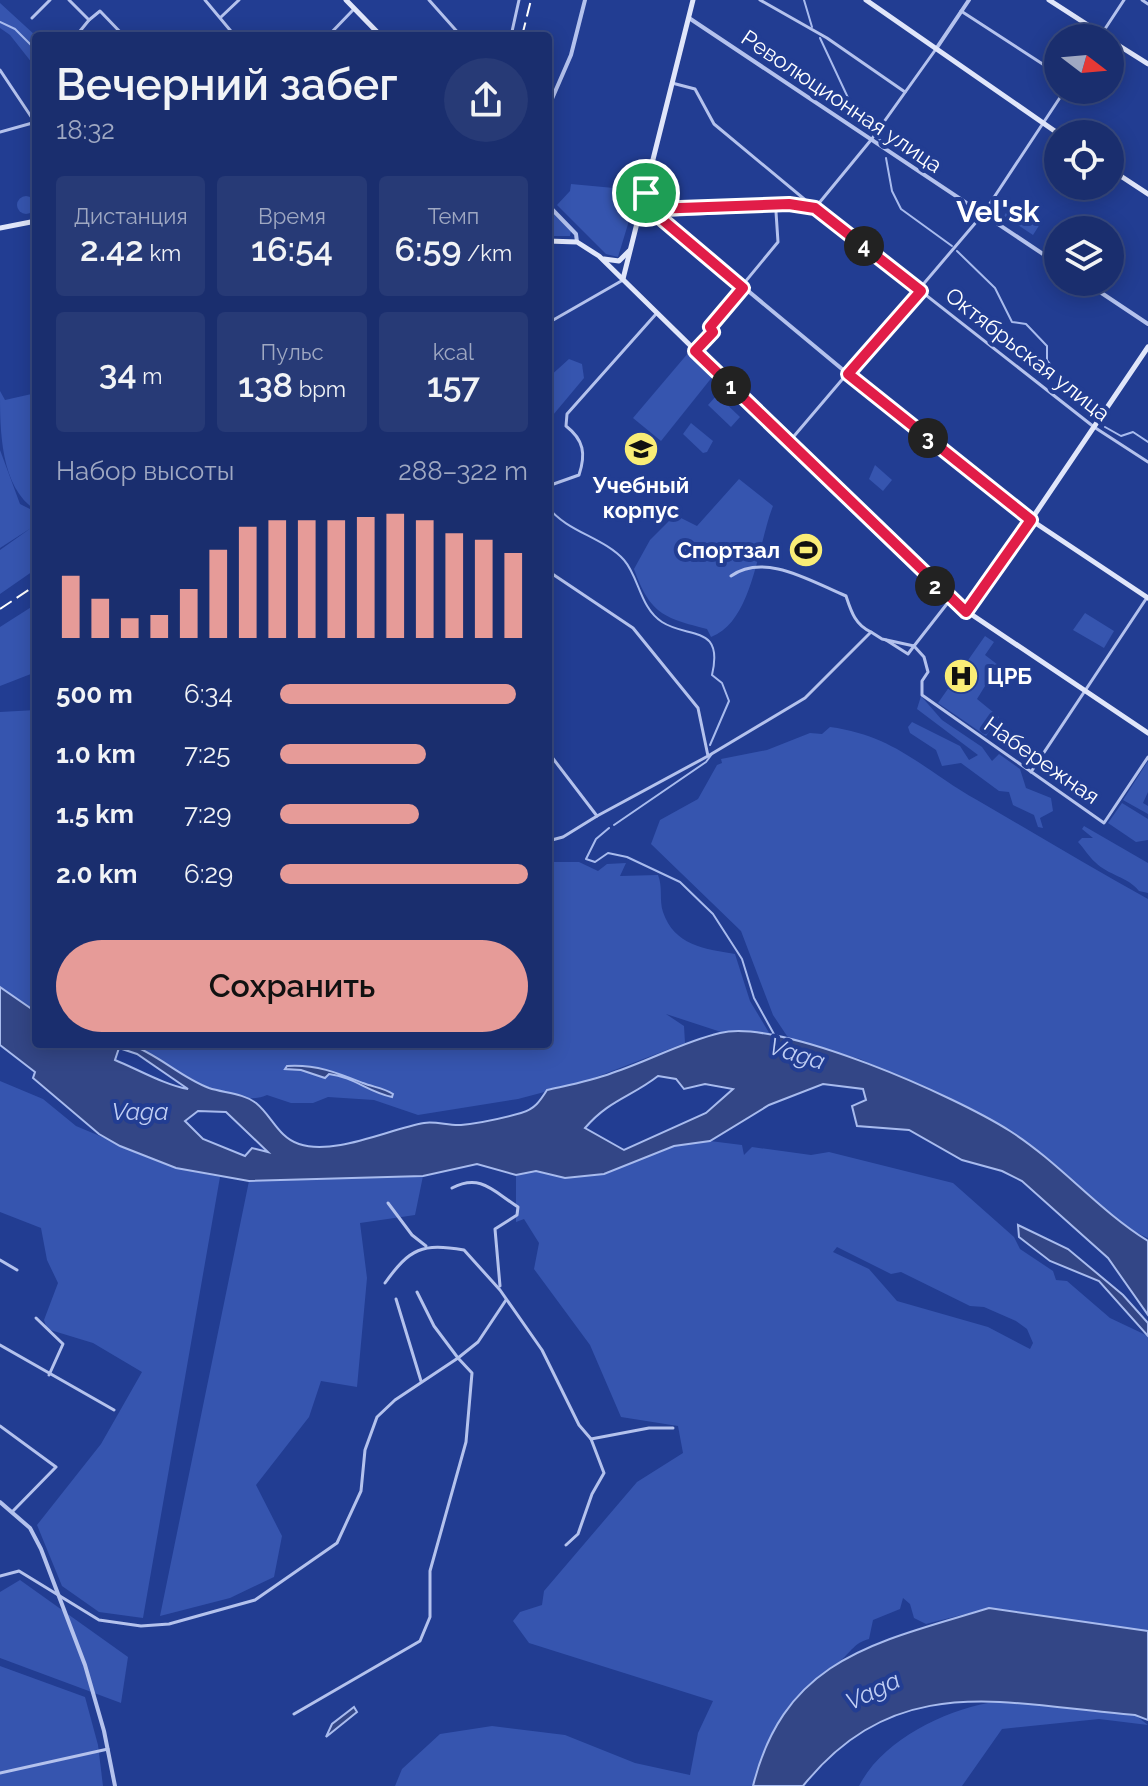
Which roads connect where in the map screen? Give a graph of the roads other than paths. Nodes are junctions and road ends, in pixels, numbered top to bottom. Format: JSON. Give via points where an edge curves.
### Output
{"nodes":[{"id":1,"x":50,"y":0,"type":"edge"},
{"id":2,"x":69,"y":0,"type":"edge"},
{"id":3,"x":205,"y":0,"type":"edge"},
{"id":4,"x":239,"y":0,"type":"edge"},
{"id":5,"x":346,"y":0,"type":"edge"},
{"id":6,"x":429,"y":0,"type":"edge"},
{"id":7,"x":519,"y":0,"type":"edge"},
{"id":8,"x":585,"y":0,"type":"edge"},
{"id":9,"x":693,"y":0,"type":"edge"},
{"id":10,"x":760,"y":0,"type":"edge"},
{"id":11,"x":866,"y":0,"type":"edge"},
{"id":12,"x":969,"y":0,"type":"edge"},
{"id":13,"x":1049,"y":0,"type":"edge"},
{"id":14,"x":1124,"y":0,"type":"edge"},
{"id":15,"x":1142,"y":0,"type":"edge"},
{"id":16,"x":1148,"y":4,"type":"edge"},
{"id":17,"x":354,"y":9,"type":"junction"},
{"id":18,"x":961,"y":11,"type":"junction"},
{"id":19,"x":221,"y":17,"type":"junction"},
{"id":20,"x":32,"y":18,"type":"dead end"},
{"id":21,"x":689,"y":18,"type":"junction"},
{"id":22,"x":89,"y":20,"type":"junction"},
{"id":23,"x":1085,"y":24,"type":"edge"},
{"id":24,"x":1111,"y":24,"type":"edge"},
{"id":25,"x":79,"y":32,"type":"edge"},
{"id":26,"x":120,"y":32,"type":"edge"},
{"id":27,"x":232,"y":32,"type":"edge"},
{"id":28,"x":332,"y":32,"type":"edge"},
{"id":29,"x":377,"y":32,"type":"edge"},
{"id":30,"x":457,"y":32,"type":"edge"},
{"id":31,"x":512,"y":32,"type":"edge"},
{"id":32,"x":936,"y":49,"type":"junction"},
{"id":33,"x":1124,"y":49,"type":"edge"},
{"id":34,"x":1148,"y":64,"type":"edge"},
{"id":35,"x":1044,"y":65,"type":"edge"},
{"id":36,"x":0,"y":70,"type":"edge"},
{"id":37,"x":6,"y":78,"type":"junction"},
{"id":38,"x":0,"y":79,"type":"edge"},
{"id":39,"x":672,"y":83,"type":"junction"},
{"id":40,"x":905,"y":92,"type":"junction"},
{"id":41,"x":552,"y":99,"type":"edge"},
{"id":42,"x":1056,"y":104,"type":"edge"},
{"id":43,"x":32,"y":117,"type":"edge"},
{"id":44,"x":32,"y":123,"type":"edge"},
{"id":45,"x":1043,"y":123,"type":"junction"},
{"id":46,"x":0,"y":132,"type":"edge"},
{"id":47,"x":871,"y":140,"type":"junction"},
{"id":48,"x":1124,"y":178,"type":"edge"},
{"id":49,"x":646,"y":193,"type":"junction"},
{"id":50,"x":1148,"y":194,"type":"edge"},
{"id":51,"x":795,"y":208,"type":"junction"},
{"id":52,"x":815,"y":208,"type":"junction"},
{"id":53,"x":552,"y":209,"type":"edge"},
{"id":54,"x":652,"y":209,"type":"junction"},
{"id":55,"x":776,"y":212,"type":"junction"},
{"id":56,"x":983,"y":214,"type":"junction"},
{"id":57,"x":641,"y":215,"type":"junction"},
{"id":58,"x":658,"y":216,"type":"junction"},
{"id":59,"x":32,"y":222,"type":"edge"},
{"id":60,"x":0,"y":228,"type":"edge"},
{"id":61,"x":552,"y":241,"type":"edge"},
{"id":62,"x":577,"y":242,"type":"junction"},
{"id":63,"x":634,"y":244,"type":"junction"},
{"id":64,"x":1044,"y":255,"type":"edge"},
{"id":65,"x":599,"y":256,"type":"junction"},
{"id":66,"x":626,"y":267,"type":"junction"},
{"id":67,"x":615,"y":272,"type":"junction"},
{"id":68,"x":623,"y":280,"type":"junction"},
{"id":69,"x":743,"y":288,"type":"junction"},
{"id":70,"x":921,"y":291,"type":"junction"},
{"id":71,"x":1106,"y":296,"type":"edge"},
{"id":72,"x":657,"y":313,"type":"junction"},
{"id":73,"x":552,"y":321,"type":"edge"},
{"id":74,"x":1148,"y":324,"type":"edge"},
{"id":75,"x":1148,"y":347,"type":"edge"},
{"id":76,"x":695,"y":351,"type":"junction"},
{"id":77,"x":848,"y":374,"type":"junction"},
{"id":78,"x":1094,"y":427,"type":"junction"},
{"id":79,"x":789,"y":442,"type":"junction"},
{"id":80,"x":1148,"y":462,"type":"edge"},
{"id":81,"x":552,"y":485,"type":"edge"},
{"id":82,"x":1031,"y":520,"type":"junction"},
{"id":83,"x":552,"y":574,"type":"edge"},
{"id":84,"x":731,"y":576,"type":"dead end"},
{"id":85,"x":1148,"y":597,"type":"edge"},
{"id":86,"x":950,"y":600,"type":"junction"},
{"id":87,"x":966,"y":612,"type":"junction"},
{"id":88,"x":871,"y":632,"type":"junction"},
{"id":89,"x":886,"y":640,"type":"junction"},
{"id":90,"x":914,"y":646,"type":"junction"},
{"id":91,"x":1085,"y":691,"type":"junction"},
{"id":92,"x":1148,"y":733,"type":"edge"},
{"id":93,"x":708,"y":756,"type":"junction"},
{"id":94,"x":552,"y":757,"type":"edge"},
{"id":95,"x":1148,"y":757,"type":"edge"},
{"id":96,"x":1031,"y":772,"type":"junction"},
{"id":97,"x":597,"y":816,"type":"junction"},
{"id":98,"x":552,"y":840,"type":"edge"},
{"id":99,"x":452,"y":1188,"type":"dead end"},
{"id":100,"x":388,"y":1203,"type":"dead end"},
{"id":101,"x":426,"y":1246,"type":"junction"},
{"id":102,"x":0,"y":1260,"type":"edge"},
{"id":103,"x":17,"y":1270,"type":"dead end"},
{"id":104,"x":385,"y":1283,"type":"dead end"},
{"id":105,"x":500,"y":1290,"type":"junction"},
{"id":106,"x":417,"y":1292,"type":"dead end"},
{"id":107,"x":396,"y":1299,"type":"dead end"},
{"id":108,"x":506,"y":1300,"type":"junction"},
{"id":109,"x":36,"y":1318,"type":"dead end"},
{"id":110,"x":0,"y":1345,"type":"edge"},
{"id":111,"x":458,"y":1358,"type":"junction"},
{"id":112,"x":49,"y":1375,"type":"junction"},
{"id":113,"x":421,"y":1381,"type":"junction"},
{"id":114,"x":114,"y":1410,"type":"dead end"},
{"id":115,"x":0,"y":1426,"type":"edge"},
{"id":116,"x":673,"y":1428,"type":"dead end"},
{"id":117,"x":591,"y":1439,"type":"junction"},
{"id":118,"x":0,"y":1502,"type":"edge"},
{"id":119,"x":13,"y":1511,"type":"junction"},
{"id":120,"x":566,"y":1545,"type":"dead end"},
{"id":121,"x":0,"y":1576,"type":"edge"},
{"id":122,"x":58,"y":1594,"type":"junction"},
{"id":123,"x":294,"y":1714,"type":"dead end"},
{"id":124,"x":108,"y":1749,"type":"junction"},
{"id":125,"x":0,"y":1773,"type":"edge"},
{"id":126,"x":115,"y":1786,"type":"edge"}],
"edges":[{"from":1,"to":20,"type":"street"},
{"from":2,"to":22,"type":"street"},
{"from":3,"to":19,"type":"street"},
{"from":4,"to":19,"type":"street"},
{"from":5,"to":17,"type":"main road"},
{"from":6,"to":30,"type":"street"},
{"from":7,"to":31,"type":"street"},
{"from":8,"to":41,"type":"street","via":[[571,55]]},
{"from":9,"to":21,"type":"main road"},
{"from":10,"to":40,"type":"street"},
{"from":11,"to":32,"type":"main road"},
{"from":12,"to":18,"type":"street"},
{"from":13,"to":23,"type":"main road"},
{"from":14,"to":24,"type":"street"},
{"from":15,"to":16,"type":"street"},
{"from":17,"to":28,"type":"street"},
{"from":17,"to":29,"type":"main road"},
{"from":18,"to":32,"type":"street"},
{"from":18,"to":35,"type":"street"},
{"from":19,"to":27,"type":"street"},
{"from":21,"to":39,"type":"main road"},
{"from":21,"to":47,"type":"street","name":"Революционная улица"},
{"from":22,"to":25,"type":"street"},
{"from":22,"to":26,"type":"street","via":[[100,11]]},
{"from":32,"to":40,"type":"street"},
{"from":32,"to":45,"type":"main road"},
{"from":33,"to":34,"type":"main road"},
{"from":36,"to":37,"type":"street"},
{"from":37,"to":38,"type":"street"},
{"from":37,"to":43,"type":"street"},
{"from":39,"to":49,"type":"main road"},
{"from":39,"to":52,"type":"street","name":"Октябрьская улица","via":[[695,89],[714,124],[734,144]]},
{"from":40,"to":47,"type":"street"},
{"from":42,"to":45,"type":"street"},
{"from":44,"to":46,"type":"street"},
{"from":45,"to":56,"type":"street"},
{"from":47,"to":52,"type":"street"},
{"from":47,"to":56,"type":"street","name":"Революционная улица"},
{"from":48,"to":50,"type":"main road"},
{"from":49,"to":54,"type":"street"},
{"from":49,"to":57,"type":"main road"},
{"from":51,"to":52,"type":"street"},
{"from":51,"to":54,"type":"street","via":[[789,204]]},
{"from":51,"to":55,"type":"street"},
{"from":52,"to":70,"type":"street","name":"Октябрьская улица"},
{"from":53,"to":62,"type":"street","via":[[576,234]]},
{"from":54,"to":58,"type":"street"},
{"from":55,"to":58,"type":"street"},
{"from":55,"to":69,"type":"street","via":[[778,242]]},
{"from":56,"to":64,"type":"street","name":"Революционная улица"},
{"from":56,"to":70,"type":"street"},
{"from":57,"to":58,"type":"street"},
{"from":57,"to":63,"type":"main road"},
{"from":58,"to":69,"type":"street"},
{"from":59,"to":60,"type":"main road"},
{"from":61,"to":62,"type":"main road"},
{"from":62,"to":65,"type":"main road"},
{"from":63,"to":65,"type":"main road","via":[[619,261]]},
{"from":63,"to":66,"type":"main road"},
{"from":65,"to":67,"type":"main road"},
{"from":66,"to":67,"type":"main road"},
{"from":66,"to":68,"type":"main road"},
{"from":67,"to":68,"type":"main road"},
{"from":68,"to":72,"type":"main road"},
{"from":68,"to":73,"type":"street"},
{"from":69,"to":76,"type":"street"},
{"from":69,"to":77,"type":"street"},
{"from":70,"to":77,"type":"street"},
{"from":70,"to":78,"type":"street","name":"Октябрьская улица"},
{"from":71,"to":74,"type":"street"},
{"from":72,"to":76,"type":"main road"},
{"from":72,"to":81,"type":"street","via":[[567,414],[566,426],[578,436],[585,458],[579,475]]},
{"from":75,"to":78,"type":"main road"},
{"from":76,"to":79,"type":"main road"},
{"from":77,"to":79,"type":"street"},
{"from":77,"to":82,"type":"street"},
{"from":78,"to":80,"type":"street","name":"Октябрьская улица"},
{"from":78,"to":82,"type":"main road"},
{"from":79,"to":86,"type":"main road"},
{"from":82,"to":85,"type":"main road"},
{"from":82,"to":87,"type":"street"},
{"from":83,"to":93,"type":"street","via":[[633,628],[698,708]]},
{"from":84,"to":88,"type":"street","via":[[743,567],[773,568],[846,596],[852,616]]},
{"from":85,"to":91,"type":"street"},
{"from":86,"to":87,"type":"main road"},
{"from":86,"to":90,"type":"street"},
{"from":87,"to":91,"type":"main road"},
{"from":88,"to":89,"type":"street"},
{"from":88,"to":93,"type":"street","via":[[805,698]]},
{"from":89,"to":90,"type":"street"},
{"from":89,"to":90,"type":"street","via":[[908,654]]},
{"from":90,"to":96,"type":"street","name":"Набережная","via":[[928,665],[922,695]]},
{"from":91,"to":92,"type":"main road"},
{"from":91,"to":96,"type":"street"},
{"from":93,"to":97,"type":"street"},
{"from":94,"to":97,"type":"street"},
{"from":95,"to":96,"type":"street","name":"Набережная","via":[[1104,823]]},
{"from":97,"to":98,"type":"street"},
{"from":99,"to":105,"type":"street","via":[[465,1181],[484,1183],[518,1207],[517,1215],[495,1229]]},
{"from":100,"to":101,"type":"street"},
{"from":101,"to":104,"type":"street","via":[[405,1258]]},
{"from":101,"to":105,"type":"street","via":[[464,1250]]},
{"from":102,"to":103,"type":"street"},
{"from":105,"to":108,"type":"street"},
{"from":106,"to":111,"type":"street"},
{"from":107,"to":113,"type":"street"},
{"from":108,"to":111,"type":"street","via":[[478,1342]]},
{"from":108,"to":117,"type":"street","via":[[542,1350]]},
{"from":109,"to":112,"type":"street","via":[[63,1344]]},
{"from":110,"to":112,"type":"street"},
{"from":111,"to":113,"type":"street"},
{"from":111,"to":123,"type":"street","via":[[472,1373],[466,1442],[430,1571],[430,1617],[420,1641]]},
{"from":112,"to":114,"type":"street"},
{"from":113,"to":122,"type":"street","via":[[377,1417],[369,1432],[361,1491],[343,1535],[271,1591],[233,1608],[153,1627],[99,1620]]},
{"from":115,"to":119,"type":"street","via":[[56,1467]]},
{"from":116,"to":117,"type":"street"},
{"from":117,"to":120,"type":"street","via":[[604,1478],[592,1494],[578,1534]]},
{"from":118,"to":119,"type":"street"},
{"from":119,"to":122,"type":"street","via":[[36,1539]]},
{"from":121,"to":122,"type":"street","via":[[19,1571]]},
{"from":122,"to":124,"type":"street"},
{"from":124,"to":125,"type":"street"},
{"from":124,"to":126,"type":"street"}]}
